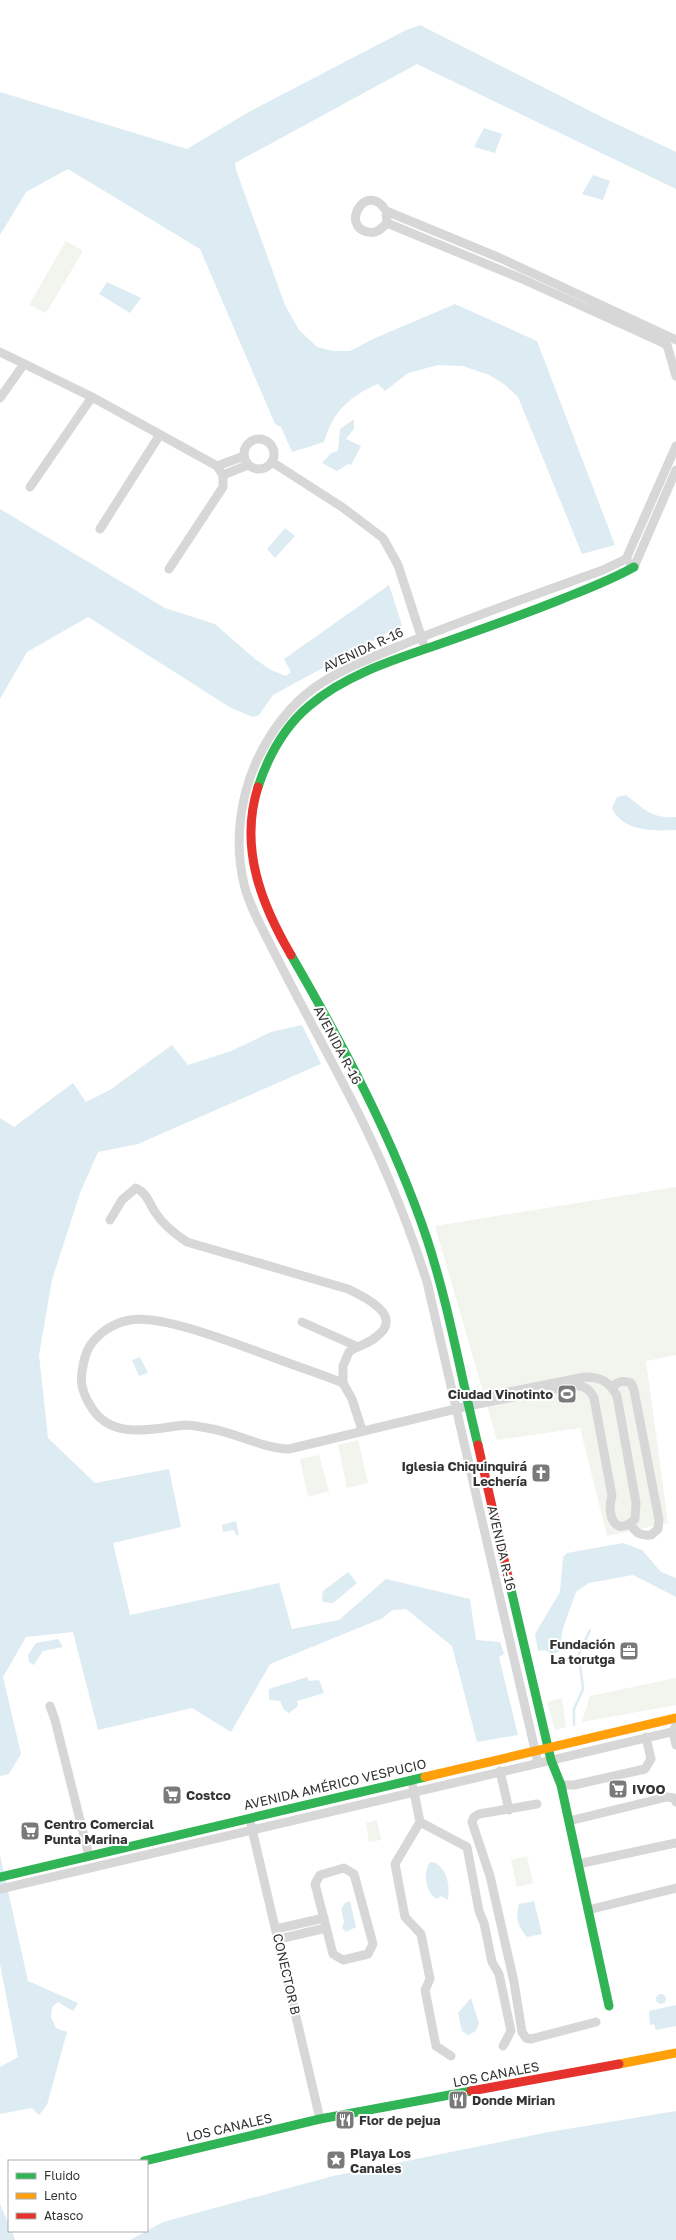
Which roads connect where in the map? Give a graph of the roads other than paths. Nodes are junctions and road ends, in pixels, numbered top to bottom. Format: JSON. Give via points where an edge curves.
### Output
{"nodes":[{"id":1,"x":386,"y":211,"type":"junction"},
{"id":2,"x":387,"y":224,"type":"junction"},
{"id":3,"x":557,"y":284,"type":"junction"},
{"id":4,"x":553,"y":293,"type":"junction"},
{"id":5,"x":676,"y":340,"type":"edge"},
{"id":6,"x":0,"y":352,"type":"edge"},
{"id":7,"x":24,"y":364,"type":"junction"},
{"id":8,"x":676,"y":376,"type":"edge"},
{"id":9,"x":92,"y":397,"type":"junction"},
{"id":10,"x":0,"y":398,"type":"edge"},
{"id":11,"x":159,"y":436,"type":"junction"},
{"id":12,"x":676,"y":446,"type":"edge"},
{"id":13,"x":246,"y":461,"type":"junction"},
{"id":14,"x":272,"y":462,"type":"junction"},
{"id":15,"x":217,"y":466,"type":"junction"},
{"id":16,"x":676,"y":470,"type":"edge"},
{"id":17,"x":223,"y":475,"type":"junction"},
{"id":18,"x":30,"y":488,"type":"dead end"},
{"id":19,"x":100,"y":529,"type":"dead end"},
{"id":20,"x":626,"y":559,"type":"junction"},
{"id":21,"x":634,"y":567,"type":"junction"},
{"id":22,"x":169,"y":569,"type":"dead end"},
{"id":23,"x":421,"y":637,"type":"junction"},
{"id":24,"x":425,"y":649,"type":"junction"},
{"id":25,"x":261,"y":894,"type":"junction"},
{"id":26,"x":249,"y":898,"type":"junction"},
{"id":27,"x":110,"y":1220,"type":"dead end"},
{"id":28,"x":302,"y":1322,"type":"dead end"},
{"id":29,"x":356,"y":1346,"type":"junction"},
{"id":30,"x":343,"y":1383,"type":"junction"},
{"id":31,"x":612,"y":1387,"type":"junction"},
{"id":32,"x":467,"y":1403,"type":"junction"},
{"id":33,"x":456,"y":1408,"type":"junction"},
{"id":34,"x":362,"y":1430,"type":"junction"},
{"id":35,"x":482,"y":1464,"type":"junction"},
{"id":36,"x":470,"y":1467,"type":"junction"},
{"id":37,"x":630,"y":1524,"type":"junction"},
{"id":38,"x":50,"y":1706,"type":"dead end"},
{"id":39,"x":676,"y":1718,"type":"edge"},
{"id":40,"x":675,"y":1729,"type":"edge"},
{"id":41,"x":646,"y":1737,"type":"junction"},
{"id":42,"x":676,"y":1745,"type":"edge"},
{"id":43,"x":548,"y":1747,"type":"junction"},
{"id":44,"x":535,"y":1750,"type":"junction"},
{"id":45,"x":551,"y":1760,"type":"junction"},
{"id":46,"x":538,"y":1762,"type":"junction"},
{"id":47,"x":500,"y":1771,"type":"junction"},
{"id":48,"x":412,"y":1779,"type":"junction"},
{"id":49,"x":561,"y":1785,"type":"junction"},
{"id":50,"x":413,"y":1791,"type":"junction"},
{"id":51,"x":676,"y":1802,"type":"edge"},
{"id":52,"x":537,"y":1804,"type":"dead end"},
{"id":53,"x":509,"y":1810,"type":"junction"},
{"id":54,"x":249,"y":1817,"type":"junction"},
{"id":55,"x":569,"y":1821,"type":"junction"},
{"id":56,"x":420,"y":1822,"type":"junction"},
{"id":57,"x":251,"y":1829,"type":"junction"},
{"id":58,"x":676,"y":1844,"type":"edge"},
{"id":59,"x":88,"y":1856,"type":"junction"},
{"id":60,"x":578,"y":1864,"type":"junction"},
{"id":61,"x":0,"y":1877,"type":"edge"},
{"id":62,"x":676,"y":1888,"type":"edge"},
{"id":63,"x":0,"y":1889,"type":"edge"},
{"id":64,"x":588,"y":1910,"type":"junction"},
{"id":65,"x":324,"y":1918,"type":"junction"},
{"id":66,"x":326,"y":1928,"type":"junction"},
{"id":67,"x":276,"y":1929,"type":"junction"},
{"id":68,"x":279,"y":1939,"type":"junction"},
{"id":69,"x":609,"y":2006,"type":"dead end"},
{"id":70,"x":596,"y":2022,"type":"dead end"},
{"id":71,"x":503,"y":2046,"type":"dead end"},
{"id":72,"x":676,"y":2053,"type":"edge"},
{"id":73,"x":451,"y":2056,"type":"dead end"},
{"id":74,"x":320,"y":2119,"type":"junction"},
{"id":75,"x":148,"y":2160,"type":"edge"}],
"edges":[{"from":1,"to":2,"type":"street"},
{"from":1,"to":2,"type":"street","via":[[376,202],[364,202],[355,217],[357,225],[366,232],[377,232]]},
{"from":1,"to":3,"type":"street"},
{"from":2,"to":4,"type":"street"},
{"from":3,"to":4,"type":"street"},
{"from":3,"to":5,"type":"street"},
{"from":4,"to":8,"type":"street","via":[[667,345]]},
{"from":6,"to":7,"type":"street"},
{"from":7,"to":9,"type":"street"},
{"from":7,"to":10,"type":"street"},
{"from":9,"to":11,"type":"street"},
{"from":9,"to":18,"type":"street"},
{"from":11,"to":15,"type":"street"},
{"from":11,"to":19,"type":"street"},
{"from":12,"to":20,"type":"street"},
{"from":13,"to":14,"type":"street","via":[[258,469]]},
{"from":13,"to":14,"type":"street","via":[[245,449],[249,443],[261,439],[273,448]]},
{"from":13,"to":15,"type":"street"},
{"from":13,"to":17,"type":"street"},
{"from":14,"to":23,"type":"street","via":[[342,507],[384,538],[398,565]]},
{"from":15,"to":17,"type":"street"},
{"from":16,"to":21,"type":"street"},
{"from":17,"to":22,"type":"street","via":[[223,487]]},
{"from":20,"to":21,"type":"street"},
{"from":20,"to":23,"type":"street","name":"AVENIDA R-16","via":[[603,570]]},
{"from":21,"to":24,"type":"street","name":"AVENIDA R-16","via":[[598,585]]},
{"from":23,"to":24,"type":"street"},
{"from":23,"to":26,"type":"street","name":"AVENIDA R-16","via":[[355,665],[322,683],[297,701],[264,745],[248,781],[242,807],[240,851]]},
{"from":24,"to":25,"type":"street","name":"AVENIDA R-16","via":[[363,672],[328,692],[305,708],[281,737],[261,778],[251,820],[254,869]]},
{"from":25,"to":26,"type":"street"},
{"from":25,"to":32,"type":"street","name":"AVENIDA R-16","via":[[338,1041],[414,1203],[437,1272]]},
{"from":26,"to":33,"type":"street","name":"AVENIDA R-16","via":[[287,978],[358,1112],[402,1209],[427,1282]]},
{"from":27,"to":29,"type":"street","via":[[122,1200],[136,1188],[144,1192],[155,1213],[174,1234],[187,1242],[348,1289],[373,1301],[384,1314],[384,1330],[375,1338]]},
{"from":28,"to":29,"type":"street"},
{"from":29,"to":30,"type":"street","via":[[345,1358]]},
{"from":30,"to":34,"type":"street","via":[[352,1399]]},
{"from":30,"to":34,"type":"street","via":[[169,1323],[130,1320],[100,1334],[91,1344],[86,1353],[81,1380],[83,1392],[101,1420],[110,1426],[127,1430],[189,1425],[227,1432],[277,1448],[289,1449]]},
{"from":31,"to":32,"type":"street","via":[[605,1380],[586,1377]]},
{"from":31,"to":37,"type":"street","via":[[617,1396],[636,1503],[635,1519]]},
{"from":31,"to":37,"type":"street","via":[[625,1380],[631,1383],[634,1390],[659,1520],[658,1529],[651,1535],[642,1536],[635,1532]]},
{"from":32,"to":33,"type":"street"},
{"from":32,"to":35,"type":"street","name":"AVENIDA R-16"},
{"from":32,"to":37,"type":"street","via":[[574,1385],[590,1390],[594,1398],[612,1496],[609,1514],[617,1525]]},
{"from":33,"to":34,"type":"street"},
{"from":33,"to":36,"type":"street","name":"AVENIDA R-16"},
{"from":35,"to":36,"type":"street"},
{"from":35,"to":43,"type":"street","name":"AVENIDA R-16"},
{"from":36,"to":44,"type":"street","name":"AVENIDA R-16"},
{"from":38,"to":59,"type":"street"},
{"from":39,"to":43,"type":"street","name":"AVENIDA AMÉRICO VESPUCIO"},
{"from":40,"to":41,"type":"street","name":"AVENIDA AMÉRICO VESPUCIO"},
{"from":40,"to":42,"type":"street"},
{"from":41,"to":45,"type":"street","name":"AVENIDA AMÉRICO VESPUCIO"},
{"from":41,"to":49,"type":"street","via":[[651,1759],[645,1769],[574,1785]]},
{"from":43,"to":44,"type":"street","name":"AVENIDA AMÉRICO VESPUCIO"},
{"from":43,"to":45,"type":"street","name":"AVENIDA R-16"},
{"from":44,"to":46,"type":"street","name":"AVENIDA R-16"},
{"from":44,"to":48,"type":"street","name":"AVENIDA AMÉRICO VESPUCIO"},
{"from":45,"to":46,"type":"street","name":"AVENIDA AMÉRICO VESPUCIO"},
{"from":45,"to":49,"type":"street","name":"AVENIDA R-16"},
{"from":46,"to":47,"type":"street","name":"AVENIDA AMÉRICO VESPUCIO"},
{"from":47,"to":50,"type":"street","name":"AVENIDA AMÉRICO VESPUCIO"},
{"from":47,"to":53,"type":"street"},
{"from":48,"to":50,"type":"street"},
{"from":48,"to":54,"type":"street","name":"AVENIDA AMÉRICO VESPUCIO"},
{"from":49,"to":55,"type":"street","name":"AVENIDA R-16"},
{"from":50,"to":56,"type":"street"},
{"from":50,"to":57,"type":"street","name":"AVENIDA AMÉRICO VESPUCIO"},
{"from":51,"to":55,"type":"street","via":[[674,1798],[667,1797]]},
{"from":52,"to":53,"type":"street"},
{"from":53,"to":70,"type":"street","via":[[479,1814],[472,1822],[490,1876],[514,1982],[522,2032],[526,2038],[531,2039]]},
{"from":54,"to":57,"type":"street","name":"CONECTOR B"},
{"from":54,"to":59,"type":"street","name":"AVENIDA AMÉRICO VESPUCIO"},
{"from":55,"to":60,"type":"street","name":"AVENIDA R-16"},
{"from":56,"to":71,"type":"street","via":[[467,1847],[479,1910],[492,1962],[499,1974],[511,2031]]},
{"from":56,"to":73,"type":"street","via":[[395,1864],[405,1917],[421,1934],[430,1979],[425,1990],[436,2046]]},
{"from":57,"to":63,"type":"street","name":"AVENIDA AMÉRICO VESPUCIO"},
{"from":57,"to":67,"type":"street","name":"CONECTOR B"},
{"from":58,"to":60,"type":"street"},
{"from":59,"to":61,"type":"street","name":"AVENIDA AMÉRICO VESPUCIO"},
{"from":60,"to":64,"type":"street","name":"AVENIDA R-16"},
{"from":62,"to":64,"type":"street"},
{"from":64,"to":69,"type":"street","name":"AVENIDA R-16"},
{"from":65,"to":66,"type":"street"},
{"from":65,"to":66,"type":"street","via":[[315,1884],[320,1875],[344,1868],[354,1874],[373,1944],[368,1954],[343,1960],[333,1954]]},
{"from":65,"to":67,"type":"street"},
{"from":66,"to":68,"type":"street"},
{"from":67,"to":68,"type":"street","name":"CONECTOR B"},
{"from":68,"to":74,"type":"street","name":"CONECTOR B"},
{"from":72,"to":74,"type":"street","name":"LOS CANALES"},
{"from":74,"to":75,"type":"street","name":"LOS CANALES"}]}
